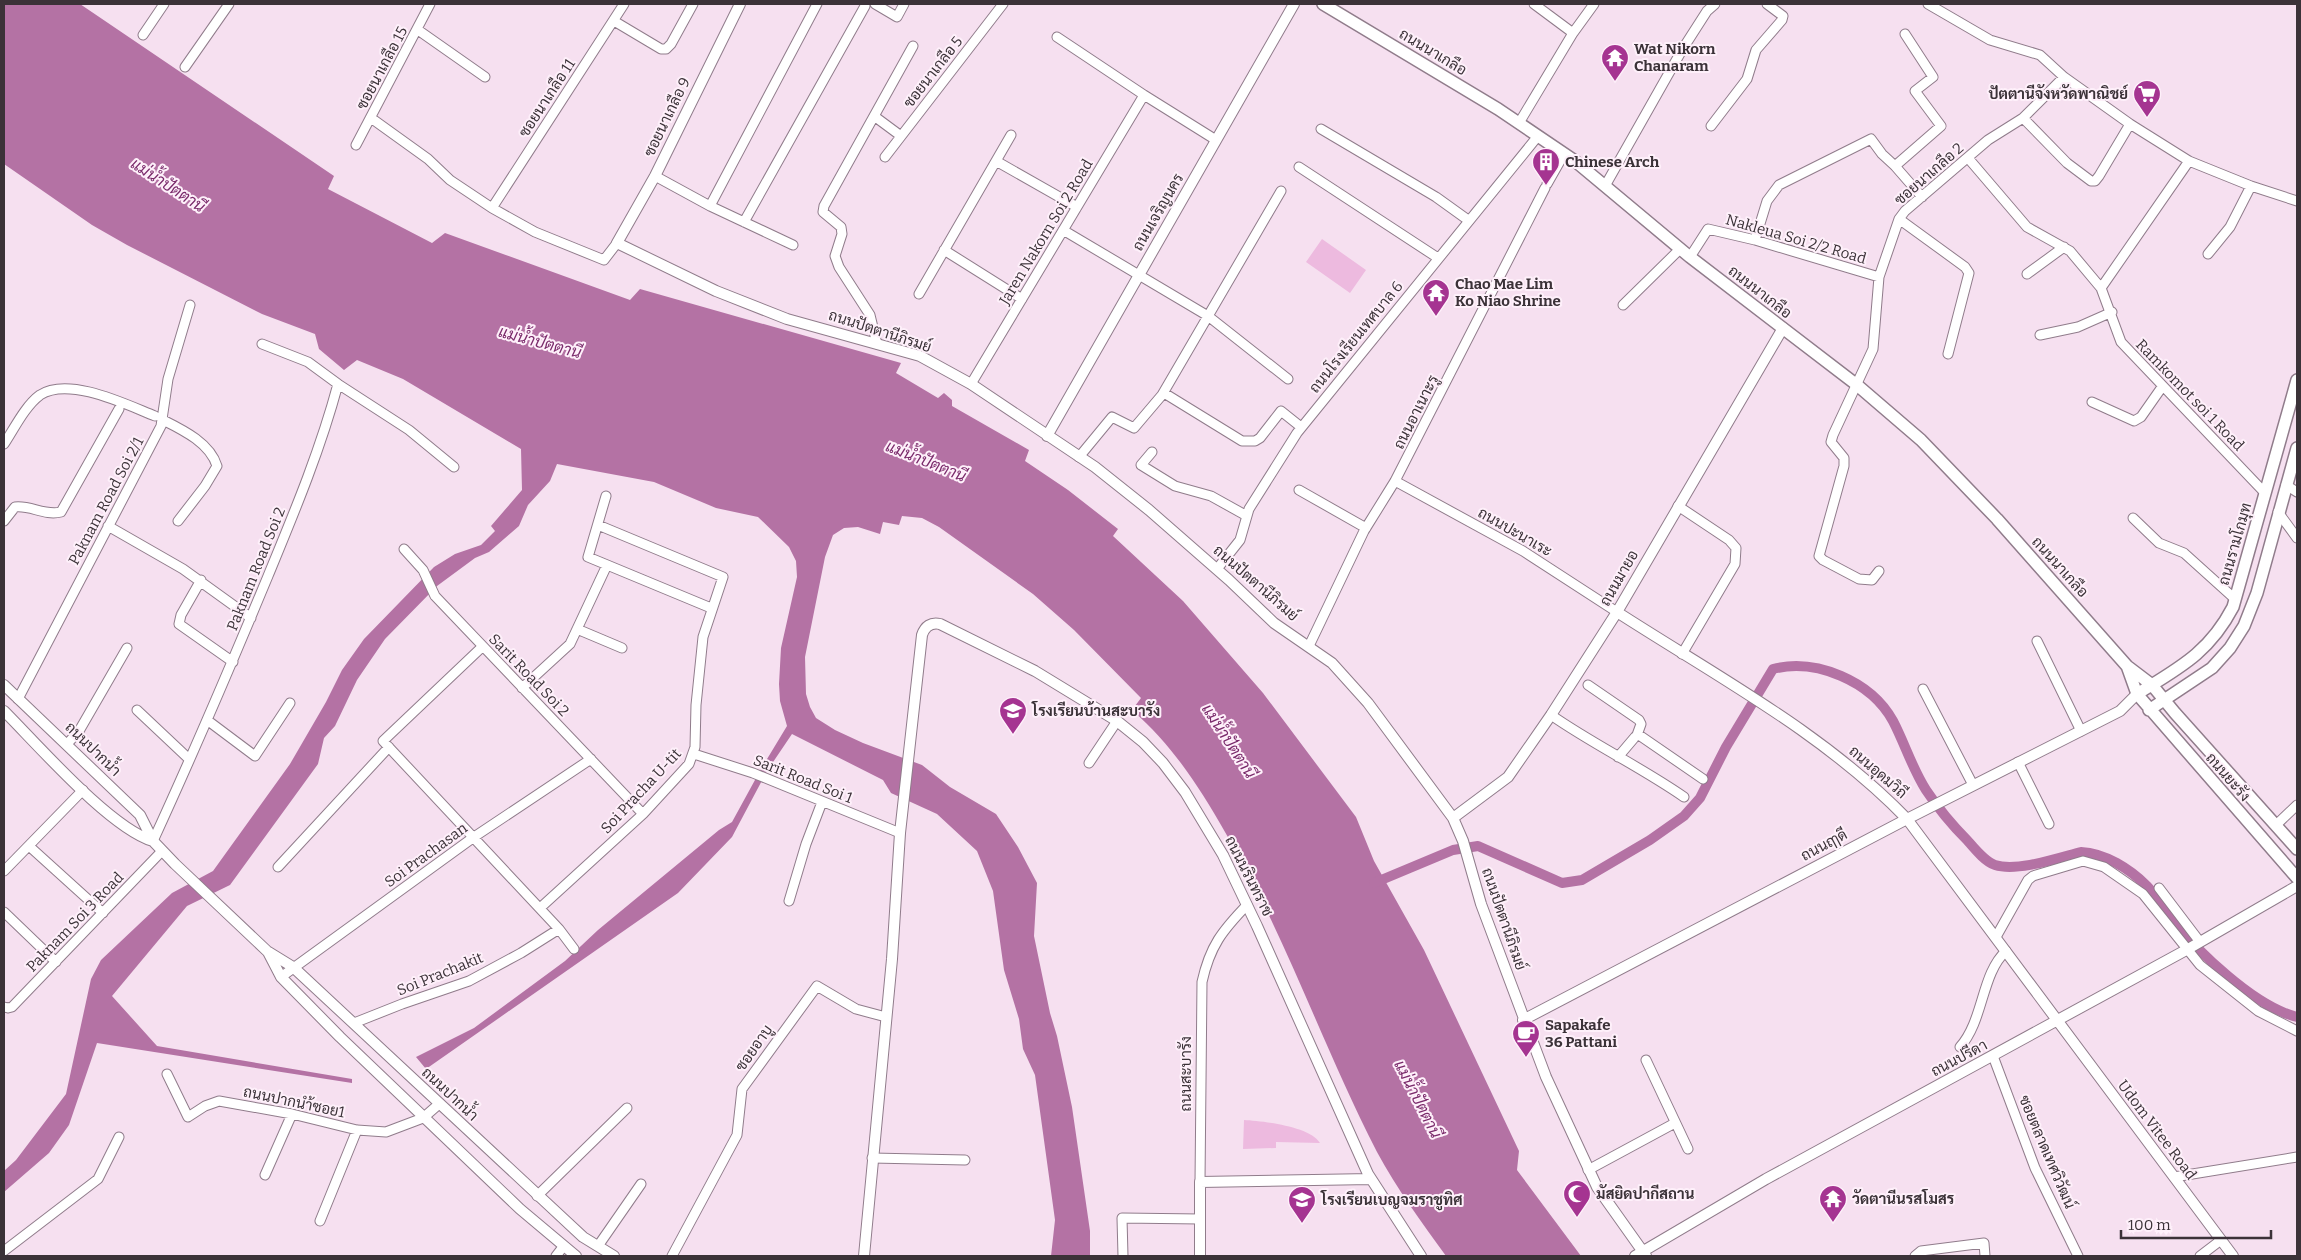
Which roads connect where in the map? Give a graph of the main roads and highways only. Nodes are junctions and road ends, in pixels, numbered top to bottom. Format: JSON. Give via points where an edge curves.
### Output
{"nodes":[{"id":1,"x":1323,"y":4,"type":"edge"},
{"id":2,"x":2297,"y":380,"type":"edge"},
{"id":3,"x":2297,"y":448,"type":"edge"},
{"id":4,"x":2128,"y":666,"type":"junction"},
{"id":5,"x":2152,"y":684,"type":"junction"},
{"id":6,"x":2137,"y":694,"type":"junction"},
{"id":7,"x":2164,"y":700,"type":"junction"},
{"id":8,"x":2149,"y":710,"type":"junction"},
{"id":9,"x":2297,"y":849,"type":"edge"},
{"id":10,"x":2297,"y":878,"type":"edge"}],
"edges":[{"from":1,"to":4,"type":"main road","name":"ถนนนาเกลือ","via":[[1519,123],[1564,154],[1918,436],[1997,518]]},
{"from":2,"to":5,"type":"main road","name":"ถนนรามโกมุท","via":[[2235,599],[2222,628],[2195,658]]},
{"from":3,"to":7,"type":"main road","via":[[2257,593],[2244,626],[2212,668]]},
{"from":4,"to":5,"type":"main road","name":"ถนนนาเกลือ"},
{"from":4,"to":6,"type":"main road","name":"ถนนนาเกลือ"},
{"from":5,"to":6,"type":"main road","name":"ถนนรามโกมุท"},
{"from":5,"to":7,"type":"main road","name":"ถนนยะรัง"},
{"from":6,"to":8,"type":"main road","name":"ถนนยะรัง"},
{"from":7,"to":8,"type":"main road"},
{"from":7,"to":9,"type":"main road","name":"ถนนยะรัง"},
{"from":8,"to":10,"type":"main road","name":"ถนนยะรัง"}]}
